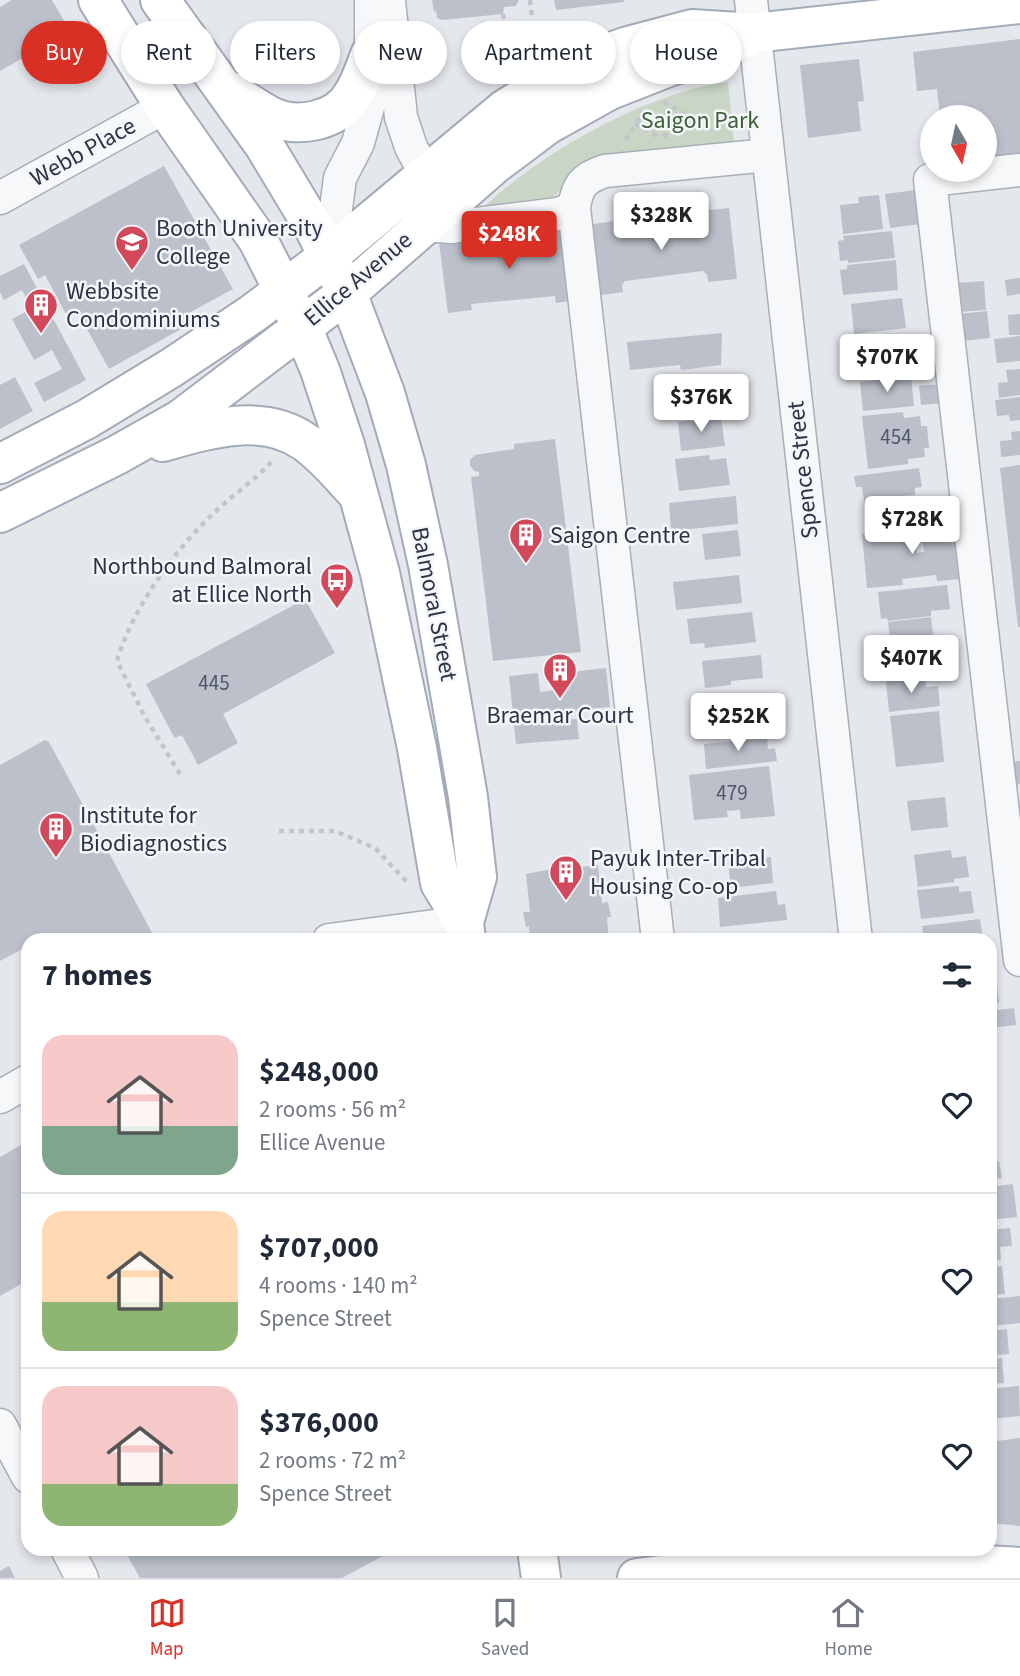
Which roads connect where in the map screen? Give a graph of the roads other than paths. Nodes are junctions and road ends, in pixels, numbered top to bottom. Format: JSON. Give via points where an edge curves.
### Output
{"nodes":[{"id":1,"x":98,"y":0,"type":"edge"},
{"id":2,"x":160,"y":0,"type":"edge"},
{"id":3,"x":371,"y":0,"type":"edge"},
{"id":4,"x":389,"y":0,"type":"edge"},
{"id":5,"x":1020,"y":4,"type":"edge"},
{"id":6,"x":753,"y":17,"type":"edge"},
{"id":7,"x":371,"y":21,"type":"edge"},
{"id":8,"x":219,"y":83,"type":"junction"},
{"id":9,"x":358,"y":84,"type":"edge"},
{"id":10,"x":371,"y":84,"type":"edge"},
{"id":11,"x":165,"y":107,"type":"junction"},
{"id":12,"x":768,"y":155,"type":"junction"},
{"id":13,"x":1020,"y":170,"type":"edge"},
{"id":14,"x":426,"y":175,"type":"junction"},
{"id":15,"x":0,"y":198,"type":"edge"},
{"id":16,"x":574,"y":208,"type":"junction"},
{"id":17,"x":423,"y":225,"type":"junction"},
{"id":18,"x":330,"y":255,"type":"junction"},
{"id":19,"x":282,"y":289,"type":"junction"},
{"id":20,"x":347,"y":293,"type":"junction"},
{"id":21,"x":302,"y":327,"type":"junction"},
{"id":22,"x":117,"y":456,"type":"junction"},
{"id":23,"x":0,"y":464,"type":"edge"},
{"id":24,"x":360,"y":496,"type":"junction"},
{"id":25,"x":0,"y":513,"type":"edge"},
{"id":26,"x":465,"y":931,"type":"edge"},
{"id":27,"x":435,"y":933,"type":"edge"},
{"id":28,"x":657,"y":933,"type":"edge"},
{"id":29,"x":855,"y":933,"type":"edge"},
{"id":30,"x":1020,"y":960,"type":"edge"},
{"id":31,"x":21,"y":1085,"type":"edge"},
{"id":32,"x":0,"y":1097,"type":"edge"},
{"id":33,"x":0,"y":1425,"type":"edge"},
{"id":34,"x":21,"y":1464,"type":"edge"},
{"id":35,"x":71,"y":1556,"type":"edge"},
{"id":36,"x":538,"y":1556,"type":"edge"},
{"id":37,"x":728,"y":1558,"type":"edge"},
{"id":38,"x":928,"y":1563,"type":"edge"},
{"id":39,"x":1020,"y":1567,"type":"edge"},
{"id":40,"x":82,"y":1578,"type":"edge"},
{"id":41,"x":541,"y":1578,"type":"edge"},
{"id":42,"x":636,"y":1578,"type":"edge"}],
"edges":[{"from":1,"to":11,"type":"main road","name":"Balmoral Street"},
{"from":2,"to":8,"type":"main road","name":"Balmoral Street"},
{"from":3,"to":7,"type":"street"},
{"from":4,"to":14,"type":"street","via":[[401,117]]},
{"from":5,"to":6,"type":"main road","name":"Ellice Avenue"},
{"from":6,"to":12,"type":"street","name":"Spence Street"},
{"from":6,"to":14,"type":"main road","name":"Ellice Avenue","via":[[628,46],[564,72],[505,109]]},
{"from":6,"to":17,"type":"main road","name":"Ellice Avenue","via":[[702,57],[610,90],[580,106],[522,143]]},
{"from":8,"to":9,"type":"main road","via":[[270,116],[296,122],[316,120],[341,109]]},
{"from":8,"to":18,"type":"main road","name":"Balmoral Street","via":[[284,175]]},
{"from":10,"to":18,"type":"street","via":[[358,143],[340,178]]},
{"from":11,"to":15,"type":"street","name":"Webb Place"},
{"from":11,"to":19,"type":"main road","name":"Balmoral Street","via":[[258,240]]},
{"from":12,"to":16,"type":"street","via":[[589,176]]},
{"from":12,"to":29,"type":"street","name":"Spence Street"},
{"from":13,"to":30,"type":"street","via":[[930,180]]},
{"from":14,"to":18,"type":"main road","name":"Ellice Avenue"},
{"from":16,"to":17,"type":"street","via":[[451,227]]},
{"from":16,"to":28,"type":"street"},
{"from":17,"to":20,"type":"main road","name":"Ellice Avenue"},
{"from":18,"to":19,"type":"main road","name":"Ellice Avenue"},
{"from":18,"to":20,"type":"main road","name":"Balmoral Street"},
{"from":19,"to":21,"type":"main road","name":"Balmoral Street"},
{"from":19,"to":23,"type":"main road","name":"Ellice Avenue","via":[[171,368]]},
{"from":20,"to":21,"type":"main road","name":"Ellice Avenue"},
{"from":20,"to":26,"type":"main road","name":"Balmoral Street","via":[[397,429],[428,565],[468,797],[477,877]]},
{"from":21,"to":22,"type":"main road","name":"Ellice Avenue","via":[[181,419]]},
{"from":21,"to":24,"type":"main road","name":"Balmoral Street"},
{"from":22,"to":24,"type":"main road","via":[[220,428],[259,425],[308,443]]},
{"from":22,"to":25,"type":"main road","name":"Ellice Avenue"},
{"from":24,"to":26,"type":"main road","name":"Balmoral Street","via":[[395,640],[440,883]]},
{"from":26,"to":27,"type":"street"},
{"from":31,"to":32,"type":"street"},
{"from":33,"to":34,"type":"street"},
{"from":35,"to":40,"type":"street"},
{"from":36,"to":41,"type":"main road"},
{"from":37,"to":38,"type":"main road"},
{"from":37,"to":42,"type":"main road"},
{"from":38,"to":39,"type":"main road"}]}
